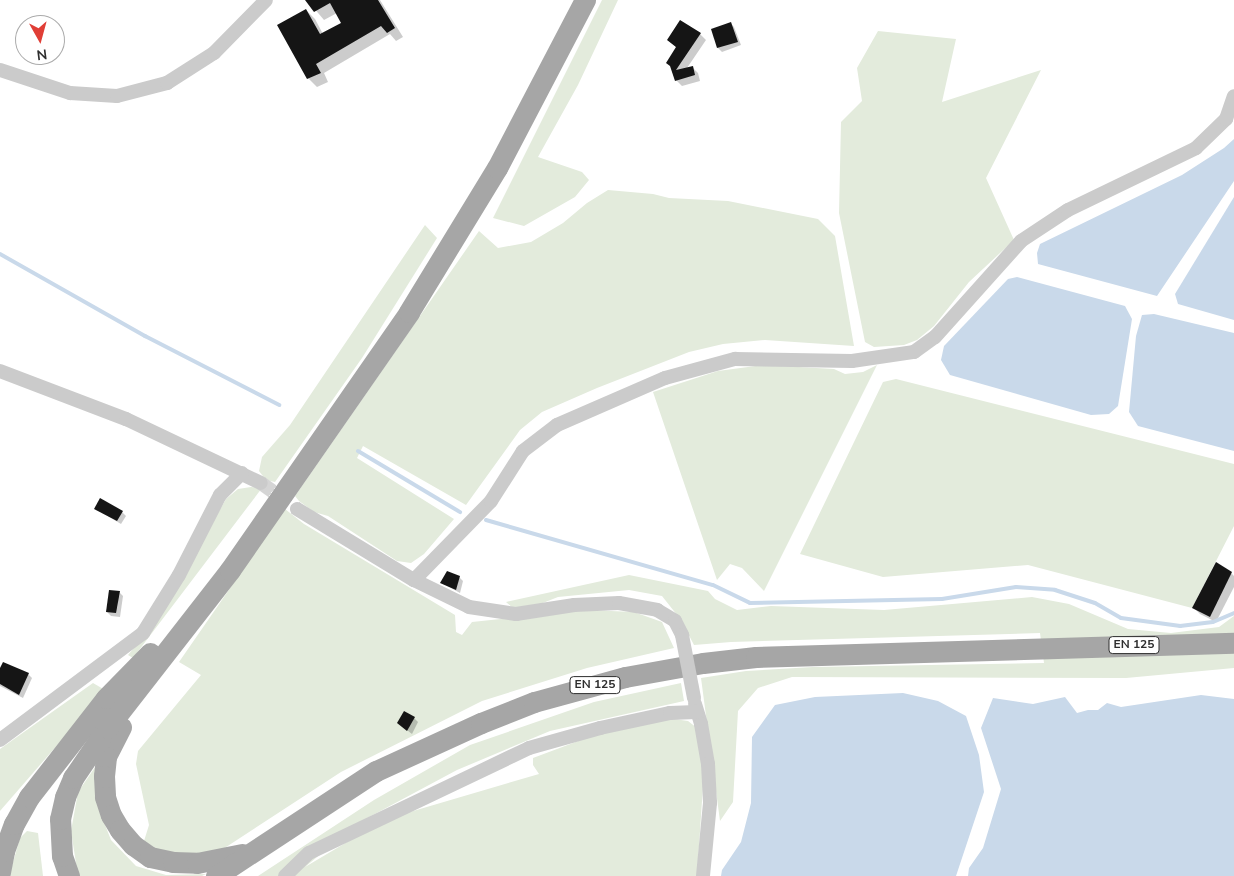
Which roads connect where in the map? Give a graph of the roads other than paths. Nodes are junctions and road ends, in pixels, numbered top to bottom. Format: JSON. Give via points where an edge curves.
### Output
{"nodes":[{"id":1,"x":266,"y":0,"type":"edge"},
{"id":2,"x":585,"y":0,"type":"edge"},
{"id":3,"x":0,"y":70,"type":"edge"},
{"id":4,"x":1234,"y":96,"type":"edge"},
{"id":5,"x":0,"y":371,"type":"edge"},
{"id":6,"x":242,"y":474,"type":"junction"},
{"id":7,"x":261,"y":483,"type":"tunnel mouth"},
{"id":8,"x":271,"y":508,"type":"junction"},
{"id":9,"x":297,"y":509,"type":"tunnel mouth"},
{"id":10,"x":414,"y":580,"type":"junction"},
{"id":11,"x":185,"y":627,"type":"junction"},
{"id":12,"x":1234,"y":643,"type":"edge"},
{"id":13,"x":150,"y":653,"type":"junction"},
{"id":14,"x":695,"y":705,"type":"junction"},
{"id":15,"x":0,"y":740,"type":"edge"},
{"id":16,"x":442,"y":741,"type":"junction"},
{"id":17,"x":255,"y":851,"type":"junction"},
{"id":18,"x":0,"y":872,"type":"edge"},
{"id":19,"x":56,"y":876,"type":"edge"},
{"id":20,"x":69,"y":876,"type":"edge"},
{"id":21,"x":216,"y":876,"type":"edge"},
{"id":22,"x":238,"y":876,"type":"edge"},
{"id":23,"x":285,"y":876,"type":"edge"},
{"id":24,"x":703,"y":876,"type":"edge"}],
"edges":[{"from":1,"to":3,"type":"street","via":[[214,53],[159,86],[116,96],[70,93]]},
{"from":2,"to":8,"type":"main road","via":[[497,168],[458,234],[374,364]]},
{"from":4,"to":10,"type":"street","via":[[1226,119],[1196,148],[1068,210],[1021,241],[935,337],[914,352],[852,361],[735,359],[665,378],[557,425],[523,451],[491,501]]},
{"from":5,"to":6,"type":"street","via":[[126,419]]},
{"from":6,"to":7,"type":"street"},
{"from":6,"to":15,"type":"street","via":[[220,495],[179,575],[143,634]]},
{"from":8,"to":11,"type":"main road","via":[[230,570]]},
{"from":8,"to":13,"type":"main road","via":[[195,595]]},
{"from":9,"to":10,"type":"street"},
{"from":10,"to":14,"type":"street","bridge":true,"via":[[469,607],[516,614],[574,605],[619,603],[657,610],[675,621],[682,635]]},
{"from":11,"to":17,"type":"main road","via":[[126,718],[106,757],[104,776],[111,815],[133,845],[150,857],[197,863]]},
{"from":11,"to":20,"type":"main road","via":[[73,778],[60,819],[61,848]]},
{"from":12,"to":16,"type":"main road","number":"EN 125","via":[[756,656],[625,677],[534,702]]},
{"from":13,"to":18,"type":"main road","via":[[106,698],[29,797],[14,824]]},
{"from":13,"to":19,"type":"main road","via":[[86,737],[63,773],[49,813],[47,835]]},
{"from":14,"to":23,"type":"street","via":[[529,748],[309,853]]},
{"from":14,"to":24,"type":"street","via":[[707,756],[710,804]]},
{"from":16,"to":17,"type":"main road","number":"EN 125","via":[[376,771]]},
{"from":16,"to":22,"type":"main road","number":"EN 125"},
{"from":17,"to":21,"type":"main road","number":"EN 125"}]}
